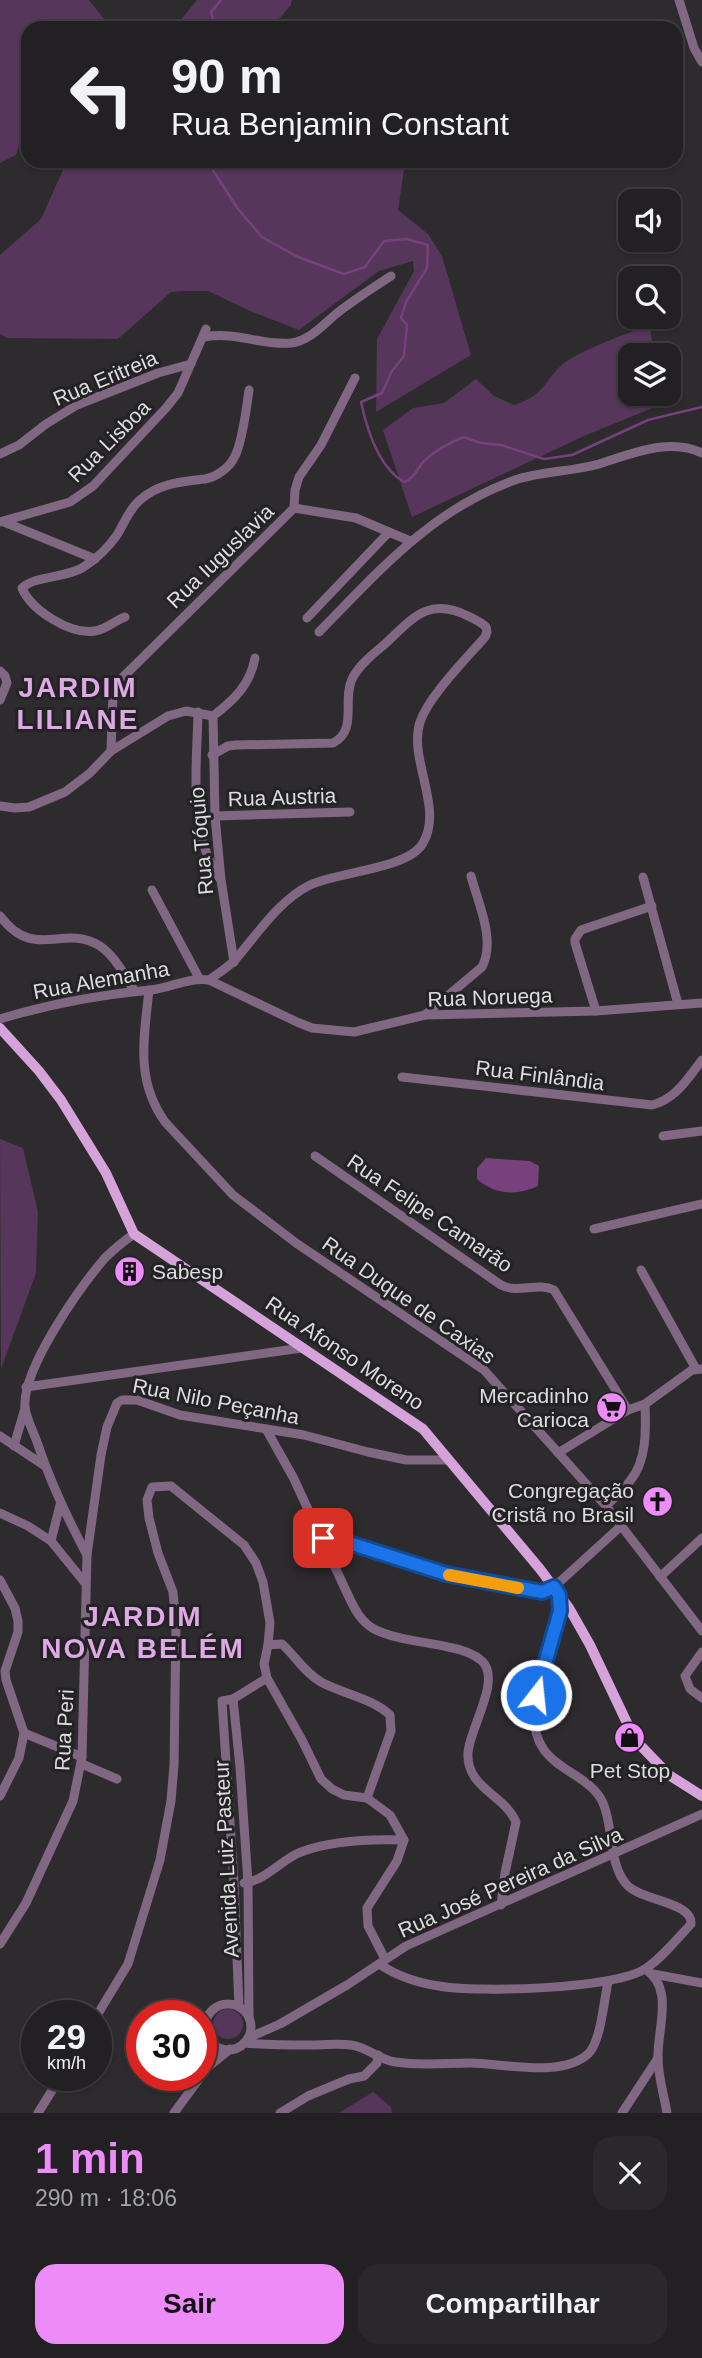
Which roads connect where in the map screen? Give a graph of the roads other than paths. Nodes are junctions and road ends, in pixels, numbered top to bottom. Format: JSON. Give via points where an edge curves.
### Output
{"nodes":[{"id":1,"x":680,"y":0,"type":"edge"},
{"id":2,"x":702,"y":62,"type":"edge"},
{"id":3,"x":391,"y":275,"type":"dead end"},
{"id":4,"x":191,"y":363,"type":"junction"},
{"id":5,"x":355,"y":378,"type":"dead end"},
{"id":6,"x":249,"y":390,"type":"dead end"},
{"id":7,"x":702,"y":453,"type":"edge"},
{"id":8,"x":0,"y":454,"type":"edge"},
{"id":9,"x":295,"y":508,"type":"junction"},
{"id":10,"x":2,"y":522,"type":"edge"},
{"id":11,"x":389,"y":532,"type":"junction"},
{"id":12,"x":410,"y":541,"type":"junction"},
{"id":13,"x":95,"y":559,"type":"junction"},
{"id":14,"x":125,"y":617,"type":"dead end"},
{"id":15,"x":307,"y":618,"type":"dead end"},
{"id":16,"x":319,"y":632,"type":"dead end"},
{"id":17,"x":255,"y":658,"type":"dead end"},
{"id":18,"x":0,"y":671,"type":"edge"},
{"id":19,"x":0,"y":700,"type":"edge"},
{"id":20,"x":198,"y":712,"type":"junction"},
{"id":21,"x":212,"y":716,"type":"junction"},
{"id":22,"x":111,"y":751,"type":"junction"},
{"id":23,"x":212,"y":755,"type":"junction"},
{"id":24,"x":0,"y":806,"type":"edge"},
{"id":25,"x":350,"y":812,"type":"dead end"},
{"id":26,"x":215,"y":816,"type":"junction"},
{"id":27,"x":471,"y":876,"type":"dead end"},
{"id":28,"x":643,"y":877,"type":"dead end"},
{"id":29,"x":221,"y":880,"type":"junction"},
{"id":30,"x":152,"y":890,"type":"dead end"},
{"id":31,"x":652,"y":906,"type":"junction"},
{"id":32,"x":0,"y":916,"type":"edge"},
{"id":33,"x":233,"y":962,"type":"junction"},
{"id":34,"x":204,"y":979,"type":"junction"},
{"id":35,"x":134,"y":990,"type":"junction"},
{"id":36,"x":149,"y":990,"type":"junction"},
{"id":37,"x":702,"y":1003,"type":"edge"},
{"id":38,"x":678,"y":1004,"type":"junction"},
{"id":39,"x":596,"y":1011,"type":"junction"},
{"id":40,"x":425,"y":1015,"type":"junction"},
{"id":41,"x":0,"y":1018,"type":"edge"},
{"id":42,"x":0,"y":1028,"type":"edge"},
{"id":43,"x":702,"y":1060,"type":"edge"},
{"id":44,"x":402,"y":1077,"type":"dead end"},
{"id":45,"x":702,"y":1131,"type":"edge"},
{"id":46,"x":663,"y":1136,"type":"dead end"},
{"id":47,"x":315,"y":1156,"type":"dead end"},
{"id":48,"x":702,"y":1204,"type":"edge"},
{"id":49,"x":594,"y":1228,"type":"dead end"},
{"id":50,"x":134,"y":1234,"type":"junction"},
{"id":51,"x":641,"y":1270,"type":"dead end"},
{"id":52,"x":302,"y":1349,"type":"junction"},
{"id":53,"x":699,"y":1369,"type":"edge"},
{"id":54,"x":26,"y":1387,"type":"junction"},
{"id":55,"x":645,"y":1404,"type":"junction"},
{"id":56,"x":25,"y":1408,"type":"junction"},
{"id":57,"x":628,"y":1410,"type":"junction"},
{"id":58,"x":266,"y":1429,"type":"junction"},
{"id":59,"x":0,"y":1436,"type":"edge"},
{"id":60,"x":14,"y":1446,"type":"junction"},
{"id":61,"x":558,"y":1453,"type":"junction"},
{"id":62,"x":448,"y":1460,"type":"junction"},
{"id":63,"x":45,"y":1466,"type":"junction"},
{"id":64,"x":60,"y":1505,"type":"junction"},
{"id":65,"x":606,"y":1506,"type":"junction"},
{"id":66,"x":0,"y":1513,"type":"edge"},
{"id":67,"x":620,"y":1527,"type":"junction"},
{"id":68,"x":323,"y":1538,"type":"junction"},
{"id":69,"x":702,"y":1538,"type":"edge"},
{"id":70,"x":51,"y":1541,"type":"junction"},
{"id":71,"x":87,"y":1555,"type":"junction"},
{"id":72,"x":660,"y":1577,"type":"junction"},
{"id":73,"x":0,"y":1580,"type":"edge"},
{"id":74,"x":85,"y":1583,"type":"junction"},
{"id":75,"x":557,"y":1591,"type":"junction"},
{"id":76,"x":702,"y":1631,"type":"edge"},
{"id":77,"x":268,"y":1645,"type":"junction"},
{"id":78,"x":702,"y":1652,"type":"edge"},
{"id":79,"x":267,"y":1678,"type":"junction"},
{"id":80,"x":702,"y":1698,"type":"edge"},
{"id":81,"x":233,"y":1699,"type":"junction"},
{"id":82,"x":24,"y":1732,"type":"junction"},
{"id":83,"x":82,"y":1760,"type":"junction"},
{"id":84,"x":117,"y":1779,"type":"dead end"},
{"id":85,"x":0,"y":1796,"type":"edge"},
{"id":86,"x":702,"y":1796,"type":"edge"},
{"id":87,"x":367,"y":1798,"type":"junction"},
{"id":88,"x":702,"y":1814,"type":"edge"},
{"id":89,"x":404,"y":1840,"type":"junction"},
{"id":90,"x":615,"y":1854,"type":"junction"},
{"id":91,"x":234,"y":1883,"type":"junction"},
{"id":92,"x":248,"y":1883,"type":"junction"},
{"id":93,"x":501,"y":1905,"type":"junction"},
{"id":94,"x":0,"y":1944,"type":"edge"},
{"id":95,"x":382,"y":1961,"type":"junction"},
{"id":96,"x":649,"y":1971,"type":"junction"},
{"id":97,"x":608,"y":1982,"type":"junction"},
{"id":98,"x":702,"y":1983,"type":"edge"},
{"id":99,"x":106,"y":2000,"type":"edge"},
{"id":100,"x":239,"y":2007,"type":"junction"},
{"id":101,"x":217,"y":2009,"type":"edge"},
{"id":102,"x":250,"y":2020,"type":"junction"},
{"id":103,"x":264,"y":2032,"type":"junction"},
{"id":104,"x":246,"y":2041,"type":"junction"},
{"id":105,"x":283,"y":2045,"type":"junction"},
{"id":106,"x":217,"y":2046,"type":"edge"},
{"id":107,"x":230,"y":2049,"type":"junction"},
{"id":108,"x":378,"y":2055,"type":"junction"},
{"id":109,"x":658,"y":2058,"type":"junction"},
{"id":110,"x":217,"y":2060,"type":"edge"},
{"id":111,"x":52,"y":2091,"type":"edge"},
{"id":112,"x":190,"y":2091,"type":"edge"},
{"id":113,"x":38,"y":2113,"type":"edge"},
{"id":114,"x":174,"y":2113,"type":"edge"},
{"id":115,"x":281,"y":2113,"type":"edge"},
{"id":116,"x":622,"y":2113,"type":"edge"},
{"id":117,"x":667,"y":2113,"type":"edge"}],
"edges":[{"from":1,"to":2,"type":"street"},
{"from":3,"to":4,"type":"street","name":"Rua Lisboa","via":[[302,341],[205,333]]},
{"from":4,"to":8,"type":"street","name":"Rua Eritreia","via":[[77,405]]},
{"from":4,"to":10,"type":"street","name":"Rua Lisboa","via":[[178,393],[93,486],[69,502]]},
{"from":5,"to":9,"type":"street","name":"Rua Iuguslavia","via":[[299,477]]},
{"from":6,"to":13,"type":"street","via":[[234,458],[214,477],[172,483],[146,495]]},
{"from":7,"to":12,"type":"street","via":[[677,446],[655,448],[515,480],[456,509]]},
{"from":9,"to":11,"type":"street","via":[[356,518]]},
{"from":9,"to":22,"type":"street","name":"Rua Iuguslavia","via":[[117,683]]},
{"from":10,"to":13,"type":"street"},
{"from":11,"to":12,"type":"street"},
{"from":11,"to":15,"type":"street"},
{"from":12,"to":16,"type":"street"},
{"from":13,"to":14,"type":"street","via":[[62,576],[26,584],[22,590],[44,614],[79,629],[96,631]]},
{"from":17,"to":21,"type":"street","via":[[248,681]]},
{"from":18,"to":19,"type":"street","via":[[7,683]]},
{"from":20,"to":21,"type":"street"},
{"from":20,"to":22,"type":"street","via":[[168,716]]},
{"from":20,"to":29,"type":"street","via":[[197,796],[202,846]]},
{"from":21,"to":23,"type":"street","name":"Rua Tóquio"},
{"from":22,"to":24,"type":"street","via":[[79,782],[44,802],[29,807]]},
{"from":23,"to":26,"type":"street","name":"Rua Tóquio"},
{"from":23,"to":33,"type":"street","via":[[236,745],[333,743],[346,731],[350,684],[359,669],[417,614],[446,608],[484,624],[485,637],[431,702],[420,723],[420,762],[429,821],[422,846],[401,859],[307,886],[253,935]]},
{"from":25,"to":26,"type":"street","name":"Rua Austria"},
{"from":26,"to":29,"type":"street","name":"Rua Tóquio"},
{"from":27,"to":40,"type":"street","via":[[487,938],[486,959]]},
{"from":28,"to":31,"type":"street"},
{"from":29,"to":33,"type":"street","name":"Rua Tóquio"},
{"from":30,"to":34,"type":"street"},
{"from":31,"to":38,"type":"street"},
{"from":31,"to":39,"type":"street","via":[[577,934],[575,943]]},
{"from":32,"to":35,"type":"street","via":[[10,929],[32,940],[71,938],[100,947]]},
{"from":33,"to":34,"type":"street"},
{"from":34,"to":36,"type":"street","name":"Rua Alemanha"},
{"from":34,"to":40,"type":"street","name":"Rua Noruega","via":[[312,1028],[354,1032]]},
{"from":35,"to":36,"type":"street","name":"Rua Alemanha"},
{"from":35,"to":41,"type":"street","name":"Rua Alemanha"},
{"from":36,"to":61,"type":"street","name":"Rua Duque de Caxias","via":[[144,1035],[146,1083],[165,1122],[243,1203],[478,1365]]},
{"from":37,"to":38,"type":"street","name":"Rua Noruega"},
{"from":38,"to":39,"type":"street","name":"Rua Noruega"},
{"from":39,"to":40,"type":"street","name":"Rua Noruega"},
{"from":42,"to":50,"type":"main road","via":[[69,1111],[106,1173]]},
{"from":43,"to":44,"type":"street","name":"Rua Finlândia","via":[[672,1097],[640,1105]]},
{"from":45,"to":46,"type":"street"},
{"from":47,"to":57,"type":"street","name":"Rua Felipe Camarão","via":[[501,1285],[515,1290],[554,1290]]},
{"from":48,"to":49,"type":"street"},
{"from":50,"to":52,"type":"main road","name":"Rua Afonso Moreno"},
{"from":50,"to":54,"type":"street","via":[[105,1258],[85,1285],[47,1340]]},
{"from":51,"to":53,"type":"street"},
{"from":52,"to":54,"type":"street"},
{"from":52,"to":62,"type":"main road","name":"Rua Afonso Moreno","via":[[423,1429]]},
{"from":53,"to":55,"type":"street"},
{"from":54,"to":56,"type":"street"},
{"from":55,"to":57,"type":"street"},
{"from":55,"to":65,"type":"street","via":[[641,1459],[631,1480]]},
{"from":56,"to":60,"type":"street"},
{"from":56,"to":63,"type":"street"},
{"from":57,"to":61,"type":"street"},
{"from":58,"to":62,"type":"street","name":"Rua Nilo Peçanha","via":[[406,1460]]},
{"from":58,"to":68,"type":"street"},
{"from":58,"to":71,"type":"street","name":"Rua Nilo Peçanha","via":[[122,1400],[113,1408],[107,1427]]},
{"from":59,"to":60,"type":"street"},
{"from":60,"to":63,"type":"street"},
{"from":61,"to":65,"type":"street","name":"Rua Duque de Caxias"},
{"from":62,"to":75,"type":"main road","name":"Rua Afonso Moreno"},
{"from":63,"to":64,"type":"street"},
{"from":64,"to":70,"type":"street"},
{"from":64,"to":71,"type":"street"},
{"from":65,"to":67,"type":"street","name":"Rua Duque de Caxias"},
{"from":66,"to":70,"type":"street"},
{"from":67,"to":72,"type":"street","name":"Rua Duque de Caxias"},
{"from":67,"to":75,"type":"street"},
{"from":68,"to":75,"type":"street","via":[[446,1574]]},
{"from":68,"to":93,"type":"street","via":[[352,1603],[367,1624],[461,1650],[483,1662],[489,1671],[468,1756],[477,1782],[516,1822]]},
{"from":69,"to":72,"type":"street"},
{"from":70,"to":74,"type":"street"},
{"from":71,"to":74,"type":"street","name":"Rua Nilo Peçanha"},
{"from":72,"to":76,"type":"street","name":"Rua Duque de Caxias"},
{"from":73,"to":82,"type":"street","via":[[18,1621],[5,1671]]},
{"from":74,"to":83,"type":"street","name":"Rua Peri"},
{"from":75,"to":86,"type":"main road","name":"Rua Afonso Moreno","via":[[640,1745],[669,1775]]},
{"from":75,"to":90,"type":"street","via":[[560,1611],[536,1695],[534,1723],[545,1752],[603,1801]]},
{"from":77,"to":79,"type":"street"},
{"from":77,"to":87,"type":"street","via":[[282,1644],[313,1677],[382,1707],[390,1715],[391,1731]]},
{"from":77,"to":99,"type":"street","via":[[270,1623],[263,1582],[244,1545],[171,1486],[152,1487],[147,1500],[149,1518],[173,1592],[176,1624],[174,1765],[160,1860],[128,1964]]},
{"from":78,"to":80,"type":"street","via":[[685,1676],[690,1689]]},
{"from":79,"to":81,"type":"street"},
{"from":79,"to":87,"type":"street","via":[[321,1779],[344,1795]]},
{"from":81,"to":91,"type":"street","name":"Avenida Luiz Pasteur","via":[[222,1701]]},
{"from":81,"to":92,"type":"street","name":"Avenida Luiz Pasteur"},
{"from":82,"to":83,"type":"street"},
{"from":82,"to":85,"type":"street","via":[[19,1758]]},
{"from":83,"to":84,"type":"street"},
{"from":83,"to":94,"type":"street","name":"Rua Peri","via":[[73,1801],[26,1903]]},
{"from":87,"to":89,"type":"street","via":[[390,1815]]},
{"from":88,"to":90,"type":"street","name":"Rua José Pereira da Silva"},
{"from":89,"to":92,"type":"street","via":[[374,1839],[312,1849]]},
{"from":89,"to":95,"type":"street","via":[[397,1861],[367,1908],[368,1926]]},
{"from":90,"to":93,"type":"street","name":"Rua José Pereira da Silva"},
{"from":90,"to":96,"type":"street","via":[[627,1885],[686,1911],[691,1918],[691,1924]]},
{"from":91,"to":92,"type":"street"},
{"from":91,"to":100,"type":"street","name":"Avenida Luiz Pasteur"},
{"from":92,"to":102,"type":"street","name":"Avenida Luiz Pasteur"},
{"from":93,"to":95,"type":"street","name":"Rua José Pereira da Silva","via":[[405,1946]]},
{"from":95,"to":97,"type":"street","via":[[405,1978],[439,1987]]},
{"from":95,"to":103,"type":"street","name":"Rua José Pereira da Silva"},
{"from":96,"to":97,"type":"street"},
{"from":96,"to":98,"type":"street"},
{"from":96,"to":109,"type":"street","via":[[662,1996]]},
{"from":97,"to":108,"type":"street","via":[[595,2045],[577,2061],[536,2068],[391,2062]]},
{"from":100,"to":101,"type":"street"},
{"from":100,"to":102,"type":"street"},
{"from":102,"to":103,"type":"street"},
{"from":102,"to":104,"type":"street"},
{"from":103,"to":104,"type":"street","name":"Rua José Pereira da Silva"},
{"from":103,"to":105,"type":"street"},
{"from":104,"to":105,"type":"street"},
{"from":104,"to":107,"type":"street"},
{"from":105,"to":108,"type":"street","via":[[350,2045]]},
{"from":106,"to":107,"type":"street"},
{"from":107,"to":110,"type":"street"},
{"from":108,"to":115,"type":"street","via":[[377,2063],[364,2076],[308,2096]]},
{"from":109,"to":116,"type":"street"},
{"from":109,"to":117,"type":"street"},
{"from":111,"to":113,"type":"street"},
{"from":112,"to":114,"type":"street"}]}
